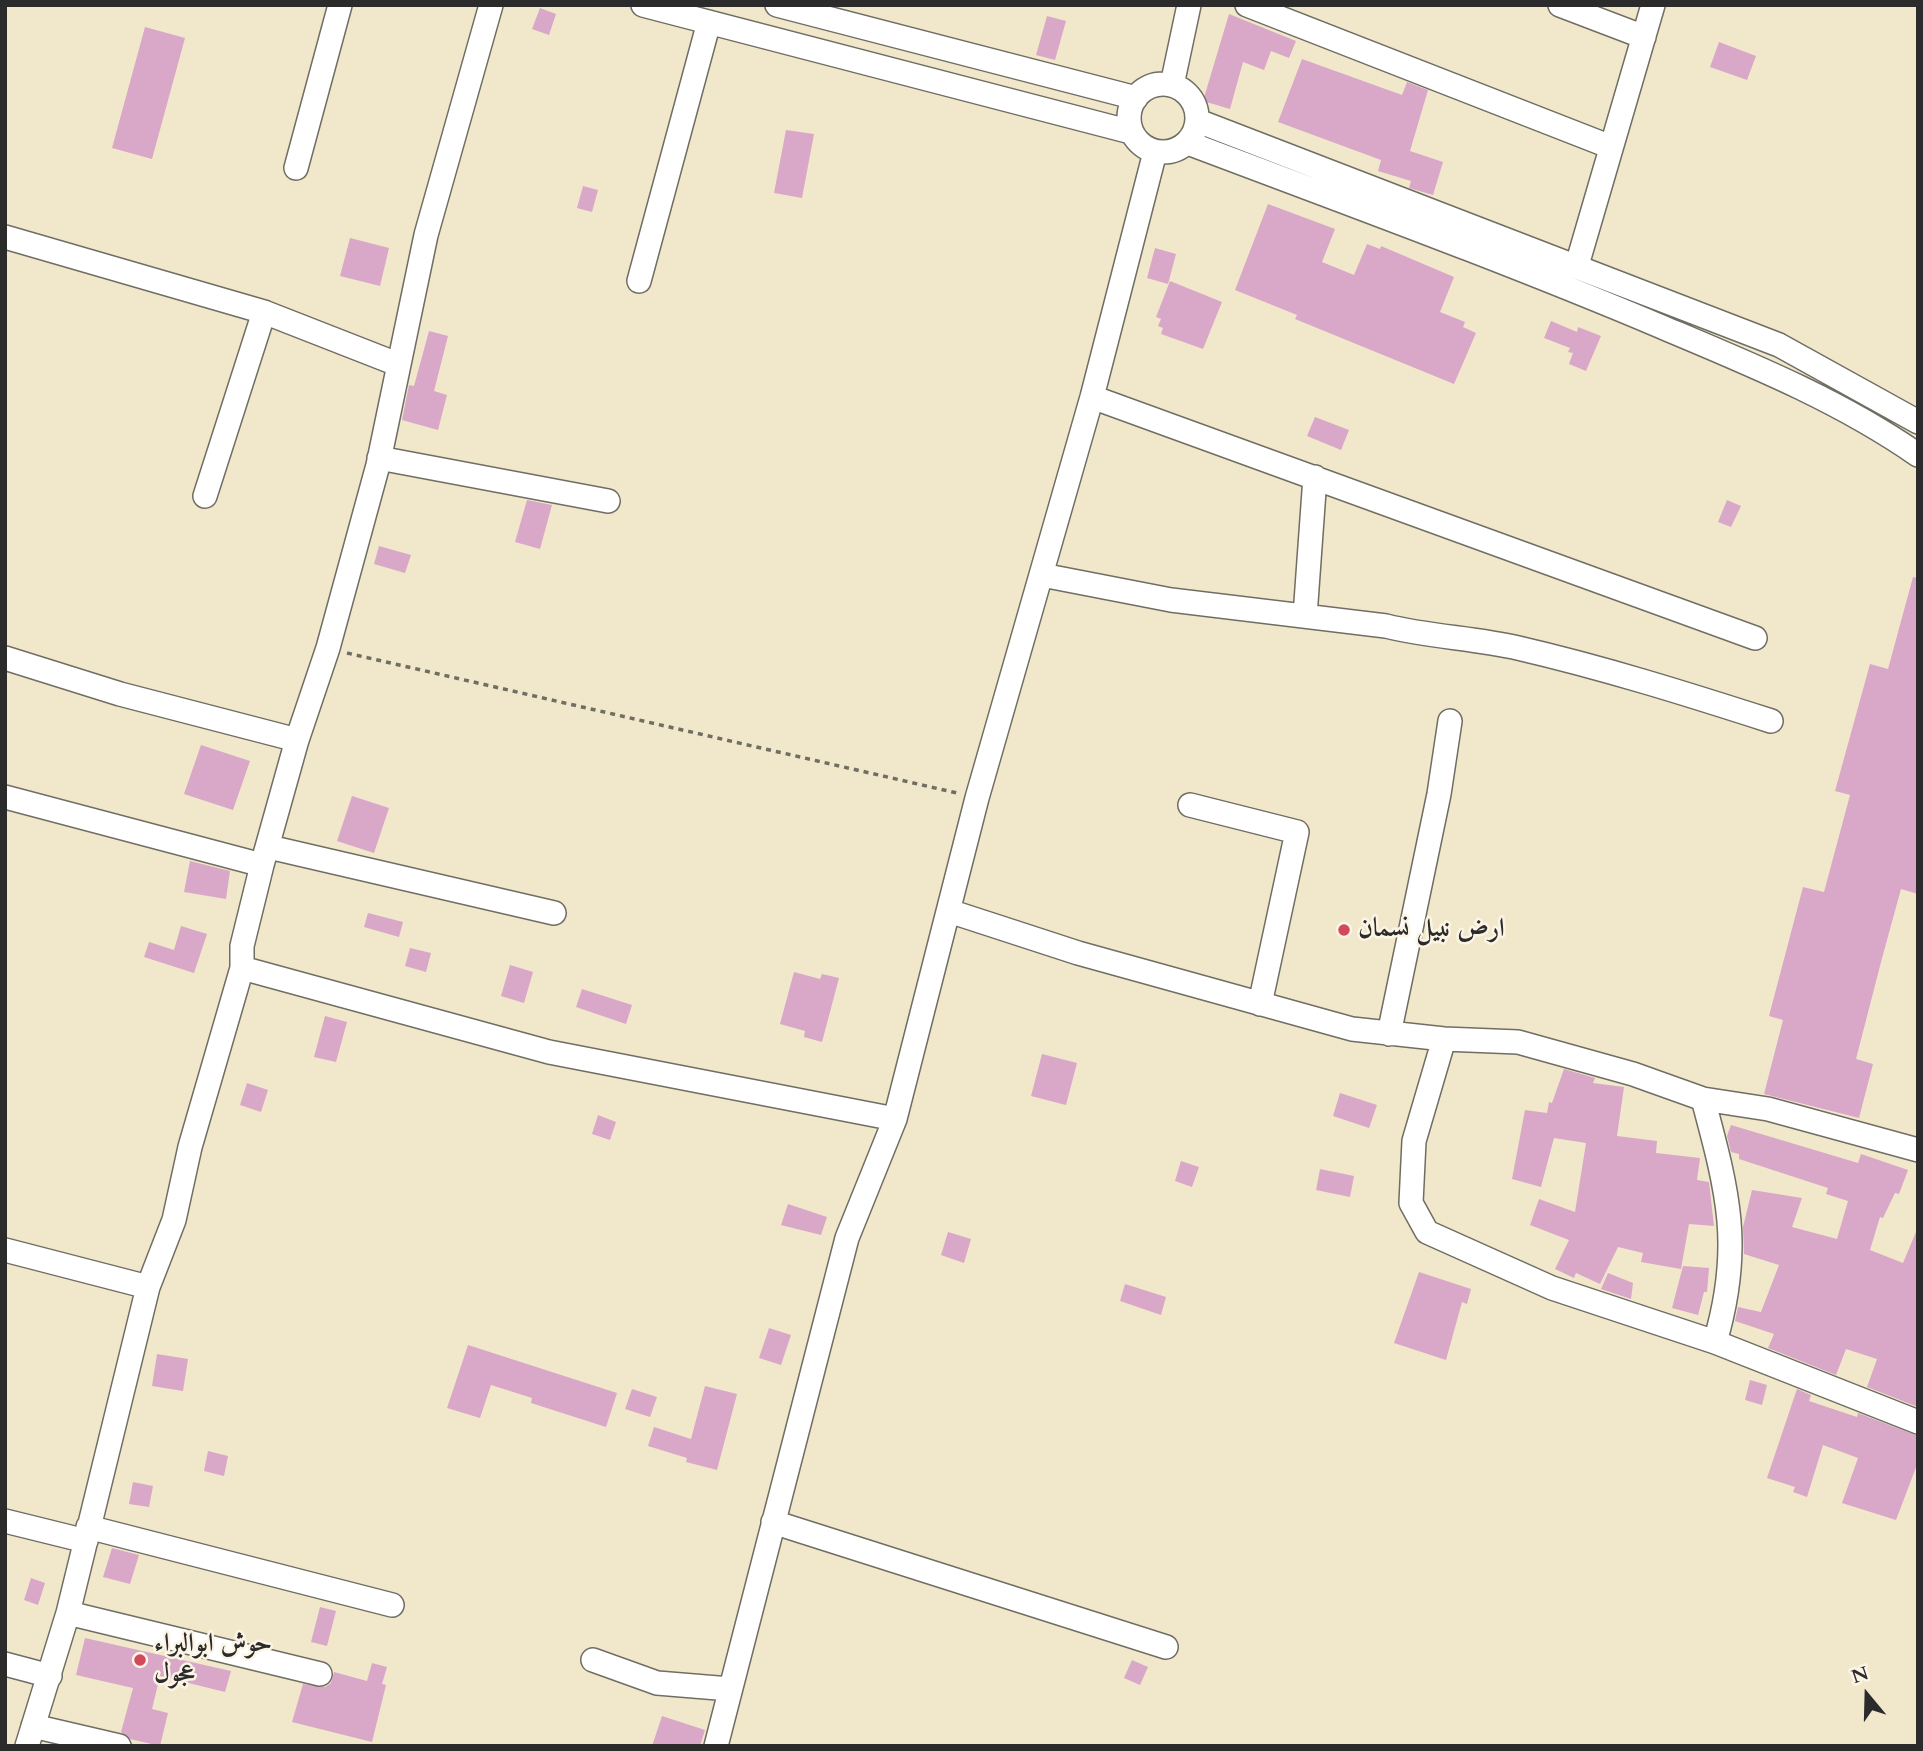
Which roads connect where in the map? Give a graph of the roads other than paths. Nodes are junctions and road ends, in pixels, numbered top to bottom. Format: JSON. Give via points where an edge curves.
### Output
{"nodes":[{"id":1,"x":340,"y":5,"type":"edge"},
{"id":2,"x":491,"y":5,"type":"edge"},
{"id":3,"x":643,"y":5,"type":"edge"},
{"id":4,"x":777,"y":5,"type":"edge"},
{"id":5,"x":1189,"y":5,"type":"edge"},
{"id":6,"x":1247,"y":5,"type":"edge"},
{"id":7,"x":1560,"y":5,"type":"edge"},
{"id":8,"x":1653,"y":5,"type":"edge"},
{"id":9,"x":709,"y":22,"type":"junction"},
{"id":10,"x":1644,"y":37,"type":"junction"},
{"id":11,"x":1172,"y":85,"type":"junction"},
{"id":12,"x":1136,"y":97,"type":"junction"},
{"id":13,"x":1198,"y":121,"type":"junction"},
{"id":14,"x":1131,"y":132,"type":"junction"},
{"id":15,"x":1188,"y":143,"type":"junction"},
{"id":16,"x":1611,"y":147,"type":"junction"},
{"id":17,"x":1155,"y":152,"type":"junction"},
{"id":18,"x":296,"y":168,"type":"dead end"},
{"id":19,"x":5,"y":237,"type":"edge"},
{"id":20,"x":1577,"y":265,"type":"junction"},
{"id":21,"x":639,"y":281,"type":"dead end"},
{"id":22,"x":264,"y":312,"type":"junction"},
{"id":23,"x":397,"y":364,"type":"junction"},
{"id":24,"x":1092,"y":397,"type":"junction"},
{"id":25,"x":1918,"y":422,"type":"edge"},
{"id":26,"x":1918,"y":455,"type":"edge"},
{"id":27,"x":379,"y":458,"type":"junction"},
{"id":28,"x":1315,"y":477,"type":"junction"},
{"id":29,"x":205,"y":496,"type":"dead end"},
{"id":30,"x":608,"y":501,"type":"dead end"},
{"id":31,"x":1042,"y":575,"type":"junction"},
{"id":32,"x":1305,"y":616,"type":"junction"},
{"id":33,"x":1755,"y":638,"type":"dead end"},
{"id":34,"x":5,"y":658,"type":"edge"},
{"id":35,"x":1450,"y":721,"type":"dead end"},
{"id":36,"x":1771,"y":721,"type":"dead end"},
{"id":37,"x":297,"y":740,"type":"junction"},
{"id":38,"x":5,"y":797,"type":"edge"},
{"id":39,"x":1190,"y":805,"type":"dead end"},
{"id":40,"x":266,"y":856,"type":"junction"},
{"id":41,"x":949,"y":911,"type":"junction"},
{"id":42,"x":554,"y":913,"type":"dead end"},
{"id":43,"x":242,"y":968,"type":"junction"},
{"id":44,"x":1260,"y":1003,"type":"junction"},
{"id":45,"x":1389,"y":1034,"type":"junction"},
{"id":46,"x":1444,"y":1039,"type":"junction"},
{"id":47,"x":1703,"y":1099,"type":"junction"},
{"id":48,"x":895,"y":1119,"type":"junction"},
{"id":49,"x":1918,"y":1150,"type":"edge"},
{"id":50,"x":5,"y":1250,"type":"edge"},
{"id":51,"x":148,"y":1287,"type":"junction"},
{"id":52,"x":1715,"y":1342,"type":"junction"},
{"id":53,"x":1918,"y":1422,"type":"edge"},
{"id":54,"x":5,"y":1521,"type":"edge"},
{"id":55,"x":773,"y":1522,"type":"junction"},
{"id":56,"x":87,"y":1534,"type":"junction"},
{"id":57,"x":392,"y":1605,"type":"dead end"},
{"id":58,"x":68,"y":1613,"type":"junction"},
{"id":59,"x":1166,"y":1647,"type":"dead end"},
{"id":60,"x":593,"y":1660,"type":"dead end"},
{"id":61,"x":5,"y":1664,"type":"edge"},
{"id":62,"x":320,"y":1674,"type":"dead end"},
{"id":63,"x":50,"y":1676,"type":"junction"},
{"id":64,"x":730,"y":1689,"type":"junction"},
{"id":65,"x":30,"y":1736,"type":"edge"},
{"id":66,"x":120,"y":1746,"type":"edge"},
{"id":67,"x":716,"y":1746,"type":"edge"}],
"edges":[{"from":1,"to":18,"type":"street"},
{"from":2,"to":23,"type":"street","via":[[426,236]]},
{"from":3,"to":9,"type":"street"},
{"from":4,"to":12,"type":"street"},
{"from":5,"to":11,"type":"street"},
{"from":6,"to":16,"type":"street"},
{"from":7,"to":10,"type":"street"},
{"from":8,"to":10,"type":"street"},
{"from":9,"to":14,"type":"street"},
{"from":9,"to":21,"type":"street"},
{"from":10,"to":16,"type":"street"},
{"from":11,"to":12,"type":"street","via":[[1152,86]]},
{"from":11,"to":13,"type":"street","via":[[1194,102]]},
{"from":12,"to":14,"type":"street","via":[[1129,114]]},
{"from":13,"to":15,"type":"street"},
{"from":13,"to":20,"type":"street"},
{"from":14,"to":17,"type":"street"},
{"from":15,"to":17,"type":"street"},
{"from":15,"to":26,"type":"street","via":[[1580,292],[1755,366],[1879,428]]},
{"from":16,"to":20,"type":"street"},
{"from":17,"to":24,"type":"street"},
{"from":19,"to":22,"type":"street"},
{"from":20,"to":25,"type":"street","via":[[1779,345]]},
{"from":22,"to":23,"type":"street"},
{"from":22,"to":29,"type":"street"},
{"from":23,"to":27,"type":"street"},
{"from":24,"to":28,"type":"street"},
{"from":24,"to":31,"type":"street"},
{"from":27,"to":30,"type":"street"},
{"from":27,"to":37,"type":"street","via":[[328,648]]},
{"from":28,"to":32,"type":"street"},
{"from":28,"to":33,"type":"street"},
{"from":31,"to":32,"type":"street","via":[[1171,600]]},
{"from":31,"to":41,"type":"street"},
{"from":32,"to":36,"type":"street","via":[[1515,647],[1632,676]]},
{"from":34,"to":37,"type":"street","via":[[120,694]]},
{"from":35,"to":45,"type":"street"},
{"from":37,"to":40,"type":"street"},
{"from":38,"to":40,"type":"street"},
{"from":39,"to":44,"type":"street","via":[[1297,832]]},
{"from":40,"to":42,"type":"street"},
{"from":40,"to":43,"type":"street","via":[[242,946]]},
{"from":41,"to":44,"type":"street","via":[[1078,953]]},
{"from":41,"to":48,"type":"street"},
{"from":43,"to":48,"type":"street","via":[[549,1052]]},
{"from":43,"to":51,"type":"street","via":[[190,1147],[174,1220]]},
{"from":44,"to":45,"type":"street","via":[[1352,1029]]},
{"from":45,"to":46,"type":"street"},
{"from":46,"to":47,"type":"street","via":[[1518,1042]]},
{"from":46,"to":52,"type":"street","via":[[1413,1141],[1410,1203],[1427,1232],[1552,1288]]},
{"from":47,"to":49,"type":"street","via":[[1768,1110]]},
{"from":47,"to":52,"type":"street","via":[[1730,1206],[1731,1270]]},
{"from":48,"to":55,"type":"street","via":[[847,1238]]},
{"from":50,"to":51,"type":"street"},
{"from":51,"to":56,"type":"street"},
{"from":52,"to":53,"type":"street"},
{"from":54,"to":56,"type":"street"},
{"from":55,"to":59,"type":"street"},
{"from":55,"to":64,"type":"street"},
{"from":56,"to":57,"type":"street"},
{"from":56,"to":58,"type":"street"},
{"from":58,"to":62,"type":"street"},
{"from":58,"to":63,"type":"street"},
{"from":60,"to":64,"type":"street","via":[[657,1682]]},
{"from":61,"to":63,"type":"street"},
{"from":63,"to":65,"type":"street"},
{"from":64,"to":67,"type":"street"},
{"from":65,"to":66,"type":"street"}]}
